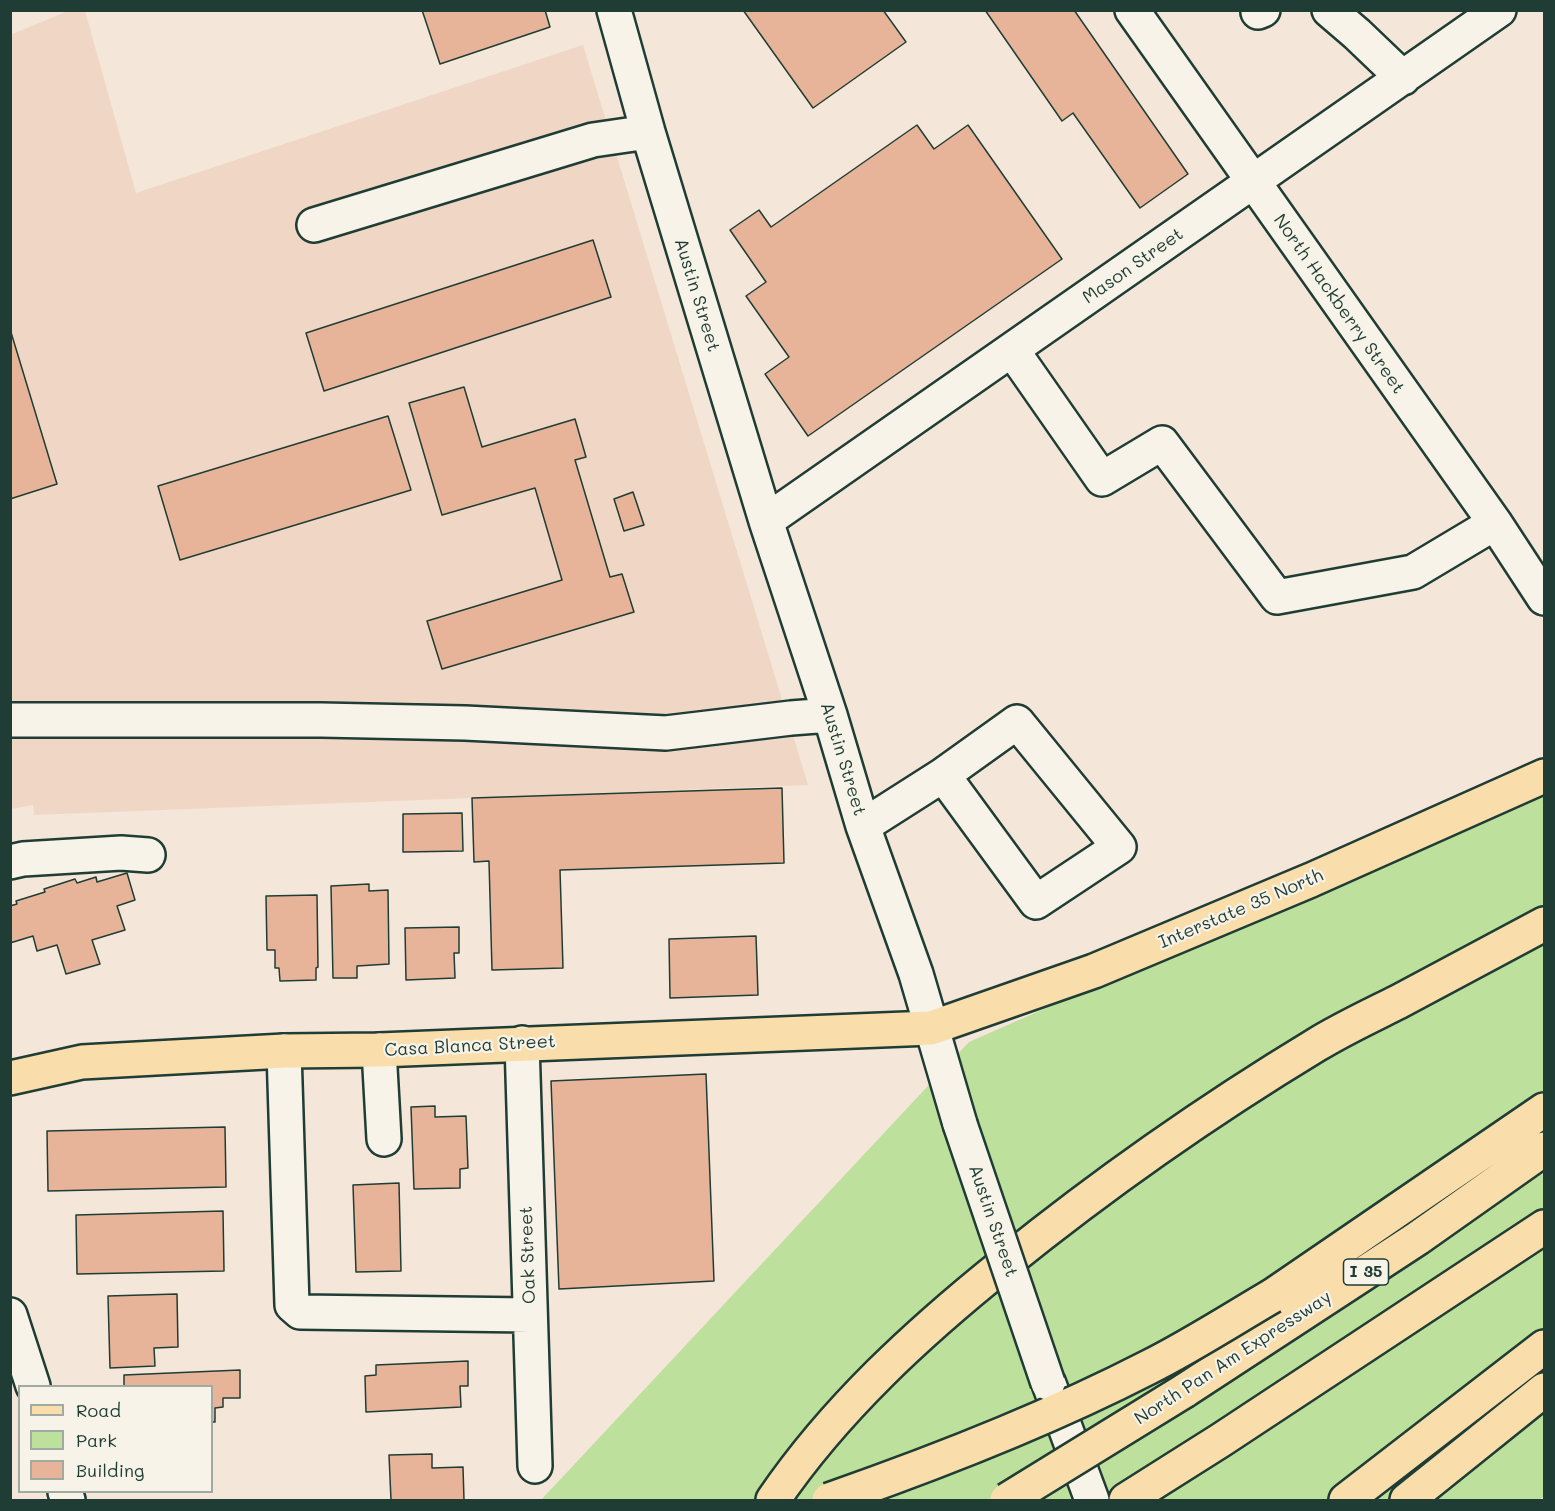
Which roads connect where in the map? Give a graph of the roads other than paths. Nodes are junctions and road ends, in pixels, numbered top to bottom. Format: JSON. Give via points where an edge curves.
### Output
{"nodes":[{"id":1,"x":614,"y":10,"type":"edge"},
{"id":2,"x":1132,"y":10,"type":"edge"},
{"id":3,"x":1329,"y":10,"type":"edge"},
{"id":4,"x":1499,"y":10,"type":"edge"},
{"id":5,"x":1402,"y":78,"type":"junction"},
{"id":6,"x":648,"y":132,"type":"junction"},
{"id":7,"x":1253,"y":183,"type":"junction"},
{"id":8,"x":314,"y":225,"type":"dead end"},
{"id":9,"x":1012,"y":350,"type":"junction"},
{"id":10,"x":766,"y":521,"type":"junction"},
{"id":11,"x":1495,"y":523,"type":"junction"},
{"id":12,"x":1543,"y":593,"type":"edge"},
{"id":13,"x":830,"y":715,"type":"junction"},
{"id":14,"x":10,"y":720,"type":"edge"},
{"id":15,"x":943,"y":775,"type":"junction"},
{"id":16,"x":1545,"y":776,"type":"edge"},
{"id":17,"x":863,"y":826,"type":"junction"},
{"id":18,"x":148,"y":855,"type":"dead end"},
{"id":19,"x":10,"y":862,"type":"edge"},
{"id":20,"x":1545,"y":924,"type":"edge"},
{"id":21,"x":932,"y":1028,"type":"junction"},
{"id":22,"x":522,"y":1043,"type":"junction"},
{"id":23,"x":379,"y":1050,"type":"junction"},
{"id":24,"x":284,"y":1051,"type":"junction"},
{"id":25,"x":10,"y":1078,"type":"edge"},
{"id":26,"x":1545,"y":1110,"type":"edge"},
{"id":27,"x":384,"y":1139,"type":"dead end"},
{"id":28,"x":1545,"y":1149,"type":"edge"},
{"id":29,"x":1545,"y":1227,"type":"edge"},
{"id":30,"x":10,"y":1315,"type":"edge"},
{"id":31,"x":530,"y":1315,"type":"junction"},
{"id":32,"x":1545,"y":1347,"type":"edge"},
{"id":33,"x":24,"y":1377,"type":"edge"},
{"id":34,"x":1545,"y":1390,"type":"edge"},
{"id":35,"x":535,"y":1466,"type":"dead end"},
{"id":36,"x":773,"y":1500,"type":"edge"},
{"id":37,"x":829,"y":1500,"type":"edge"},
{"id":38,"x":1007,"y":1500,"type":"edge"},
{"id":39,"x":1092,"y":1500,"type":"edge"},
{"id":40,"x":1126,"y":1500,"type":"edge"},
{"id":41,"x":1346,"y":1500,"type":"edge"},
{"id":42,"x":1407,"y":1500,"type":"edge"}],
"edges":[{"from":1,"to":6,"type":"street","name":"Austin Street"},
{"from":2,"to":7,"type":"street","name":"North Hackberry Street"},
{"from":3,"to":5,"type":"street"},
{"from":4,"to":5,"type":"street","name":"Mason Street"},
{"from":5,"to":7,"type":"street","name":"Mason Street"},
{"from":6,"to":8,"type":"street","via":[[593,140]]},
{"from":6,"to":10,"type":"street","name":"Austin Street"},
{"from":7,"to":9,"type":"street","name":"Mason Street"},
{"from":7,"to":11,"type":"street","name":"North Hackberry Street"},
{"from":9,"to":10,"type":"street","name":"Mason Street"},
{"from":9,"to":11,"type":"street","via":[[1102,479],[1162,443],[1277,597],[1413,572]]},
{"from":10,"to":13,"type":"street","name":"Austin Street"},
{"from":11,"to":12,"type":"street","name":"North Hackberry Street"},
{"from":13,"to":14,"type":"street","via":[[666,733],[321,720]]},
{"from":13,"to":17,"type":"street","name":"Austin Street"},
{"from":15,"to":15,"type":"street","via":[[1036,902],[1119,847],[1017,722]]},
{"from":15,"to":17,"type":"street"},
{"from":16,"to":21,"type":"main road","name":"Interstate 35 North","via":[[1094,971]]},
{"from":17,"to":21,"type":"street","name":"Austin Street"},
{"from":18,"to":19,"type":"street","via":[[121,853]]},
{"from":20,"to":36,"type":"main road","via":[[1318,1044],[1227,1100],[1121,1173],[960,1299],[886,1367],[823,1433]]},
{"from":21,"to":22,"type":"main road","name":"Casa Blanca Street"},
{"from":21,"to":39,"type":"street","name":"Austin Street","bridge":true,"via":[[960,1124]]},
{"from":22,"to":23,"type":"main road","name":"Casa Blanca Street"},
{"from":22,"to":31,"type":"street","name":"Oak Street"},
{"from":23,"to":24,"type":"main road","name":"Casa Blanca Street"},
{"from":23,"to":27,"type":"street"},
{"from":24,"to":25,"type":"main road","name":"Casa Blanca Street","via":[[82,1062]]},
{"from":24,"to":31,"type":"street","via":[[292,1305],[300,1312]]},
{"from":26,"to":37,"type":"main road","bridge":true,"via":[[1272,1296],[1150,1367],[930,1464]]},
{"from":28,"to":38,"type":"main road","name":"North Pan Am Expressway","number":"I 35","bridge":true,"via":[[1418,1238],[1184,1391]]},
{"from":29,"to":40,"type":"main road"},
{"from":30,"to":33,"type":"street"},
{"from":31,"to":35,"type":"street","name":"Oak Street"},
{"from":32,"to":41,"type":"main road"},
{"from":34,"to":42,"type":"main road"}]}
